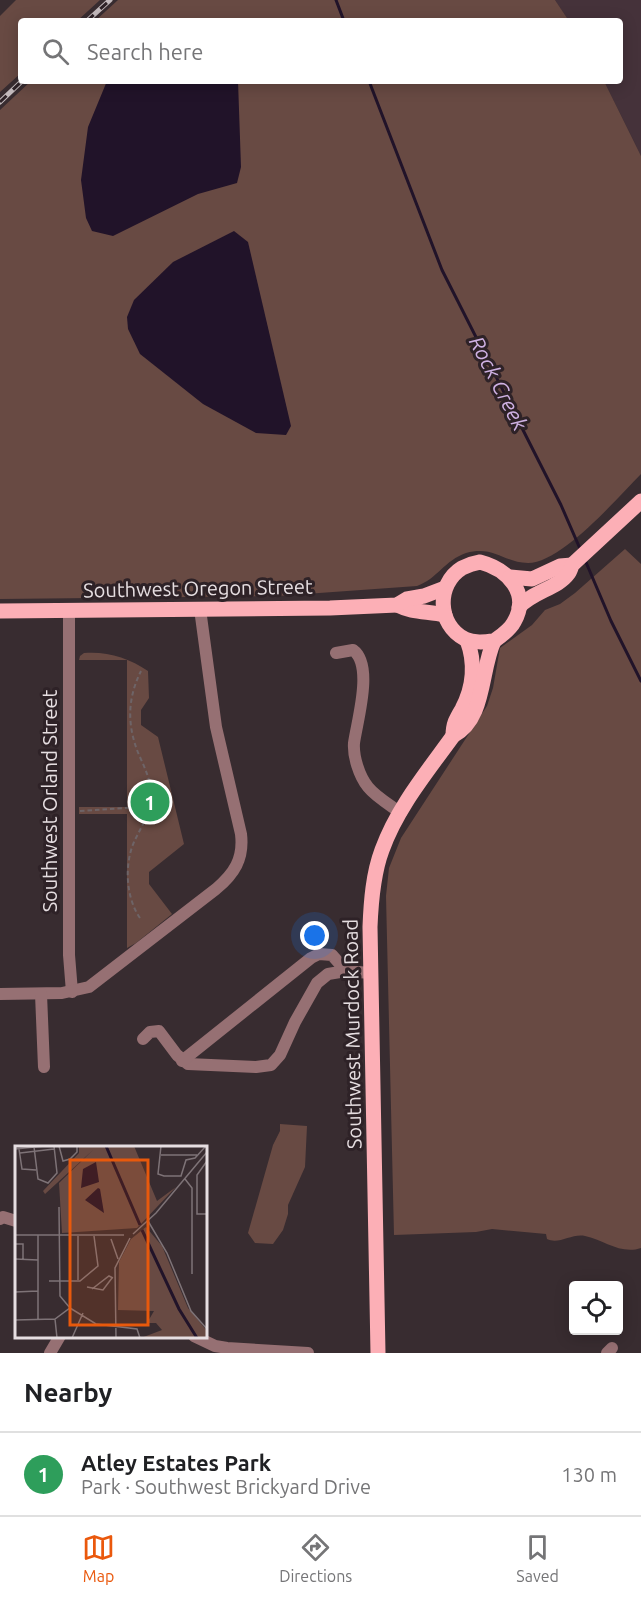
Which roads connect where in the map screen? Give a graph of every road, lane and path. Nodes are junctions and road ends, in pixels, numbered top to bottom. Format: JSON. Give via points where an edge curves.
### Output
{"nodes":[{"id":1,"x":641,"y":502,"type":"edge"},
{"id":2,"x":572,"y":565,"type":"junction"},
{"id":3,"x":510,"y":577,"type":"junction"},
{"id":4,"x":445,"y":588,"type":"junction"},
{"id":5,"x":397,"y":605,"type":"junction"},
{"id":6,"x":519,"y":607,"type":"junction"},
{"id":7,"x":200,"y":609,"type":"junction"},
{"id":8,"x":0,"y":611,"type":"edge"},
{"id":9,"x":69,"y":611,"type":"junction"},
{"id":10,"x":445,"y":615,"type":"junction"},
{"id":11,"x":467,"y":640,"type":"junction"},
{"id":12,"x":494,"y":641,"type":"junction"},
{"id":13,"x":336,"y":653,"type":"dead end"},
{"id":14,"x":141,"y":671,"type":"dead end"},
{"id":15,"x":453,"y":736,"type":"junction"},
{"id":16,"x":149,"y":810,"type":"junction"},
{"id":17,"x":68,"y":811,"type":"junction"},
{"id":18,"x":400,"y":813,"type":"junction"},
{"id":19,"x":160,"y":817,"type":"dead end"},
{"id":20,"x":140,"y":918,"type":"dead end"},
{"id":21,"x":346,"y":971,"type":"junction"},
{"id":22,"x":370,"y":972,"type":"junction"},
{"id":23,"x":72,"y":992,"type":"junction"},
{"id":24,"x":0,"y":994,"type":"edge"},
{"id":25,"x":41,"y":994,"type":"junction"},
{"id":26,"x":142,"y":1039,"type":"dead end"},
{"id":27,"x":183,"y":1060,"type":"junction"},
{"id":28,"x":44,"y":1067,"type":"dead end"},
{"id":29,"x":59,"y":1338,"type":"edge"},
{"id":30,"x":198,"y":1338,"type":"edge"},
{"id":31,"x":50,"y":1353,"type":"edge"},
{"id":32,"x":293,"y":1353,"type":"edge"},
{"id":33,"x":308,"y":1353,"type":"edge"},
{"id":34,"x":378,"y":1353,"type":"edge"}],
"edges":[{"from":1,"to":2,"type":"main road"},
{"from":2,"to":3,"type":"main road","via":[[560,566],[532,579]]},
{"from":2,"to":6,"type":"main road","via":[[568,574],[526,598]]},
{"from":3,"to":4,"type":"main road","name":"Southwest Oregon Street","via":[[480,562],[464,567]]},
{"from":3,"to":6,"type":"main road"},
{"from":4,"to":5,"type":"main road","name":"Southwest Oregon Street"},
{"from":4,"to":10,"type":"main road"},
{"from":5,"to":7,"type":"main road","name":"Southwest Oregon Street"},
{"from":5,"to":10,"type":"main road","name":"Southwest Oregon Street","via":[[408,611]]},
{"from":6,"to":12,"type":"main road","via":[[514,622]]},
{"from":7,"to":9,"type":"main road","name":"Southwest Oregon Street"},
{"from":7,"to":23,"type":"street","via":[[216,727],[241,834],[240,859],[232,874],[216,889],[97,982]]},
{"from":8,"to":9,"type":"main road","name":"Southwest Oregon Street"},
{"from":9,"to":17,"type":"street","name":"Southwest Orland Street"},
{"from":10,"to":11,"type":"main road","via":[[453,629]]},
{"from":11,"to":12,"type":"main road"},
{"from":11,"to":15,"type":"main road","name":"Southwest Murdock Road","via":[[474,670],[467,696],[453,723]]},
{"from":12,"to":15,"type":"main road","name":"Southwest Murdock Road","via":[[474,710],[464,730]]},
{"from":13,"to":18,"type":"street","via":[[353,650],[361,660],[363,693],[354,745],[358,770],[368,787]]},
{"from":14,"to":16,"type":"path","via":[[130,697],[130,718],[133,739],[149,781]]},
{"from":15,"to":18,"type":"main road","name":"Southwest Murdock Road"},
{"from":16,"to":17,"type":"path","via":[[137,807]]},
{"from":16,"to":19,"type":"path"},
{"from":16,"to":20,"type":"path","via":[[130,858],[129,894]]},
{"from":17,"to":23,"type":"street","name":"Southwest Orland Street"},
{"from":18,"to":22,"type":"main road","name":"Southwest Murdock Road","via":[[382,850],[373,885]]},
{"from":21,"to":22,"type":"street"},
{"from":21,"to":27,"type":"street","via":[[332,955],[311,958]]},
{"from":21,"to":27,"type":"street","via":[[328,974],[317,983],[271,1065],[188,1064]]},
{"from":22,"to":34,"type":"main road","name":"Southwest Murdock Road"},
{"from":23,"to":25,"type":"street"},
{"from":24,"to":25,"type":"street"},
{"from":25,"to":28,"type":"street"},
{"from":26,"to":27,"type":"street","via":[[159,1031]]},
{"from":29,"to":31,"type":"street"},
{"from":30,"to":32,"type":"street","via":[[227,1348]]},
{"from":32,"to":33,"type":"street"}]}
